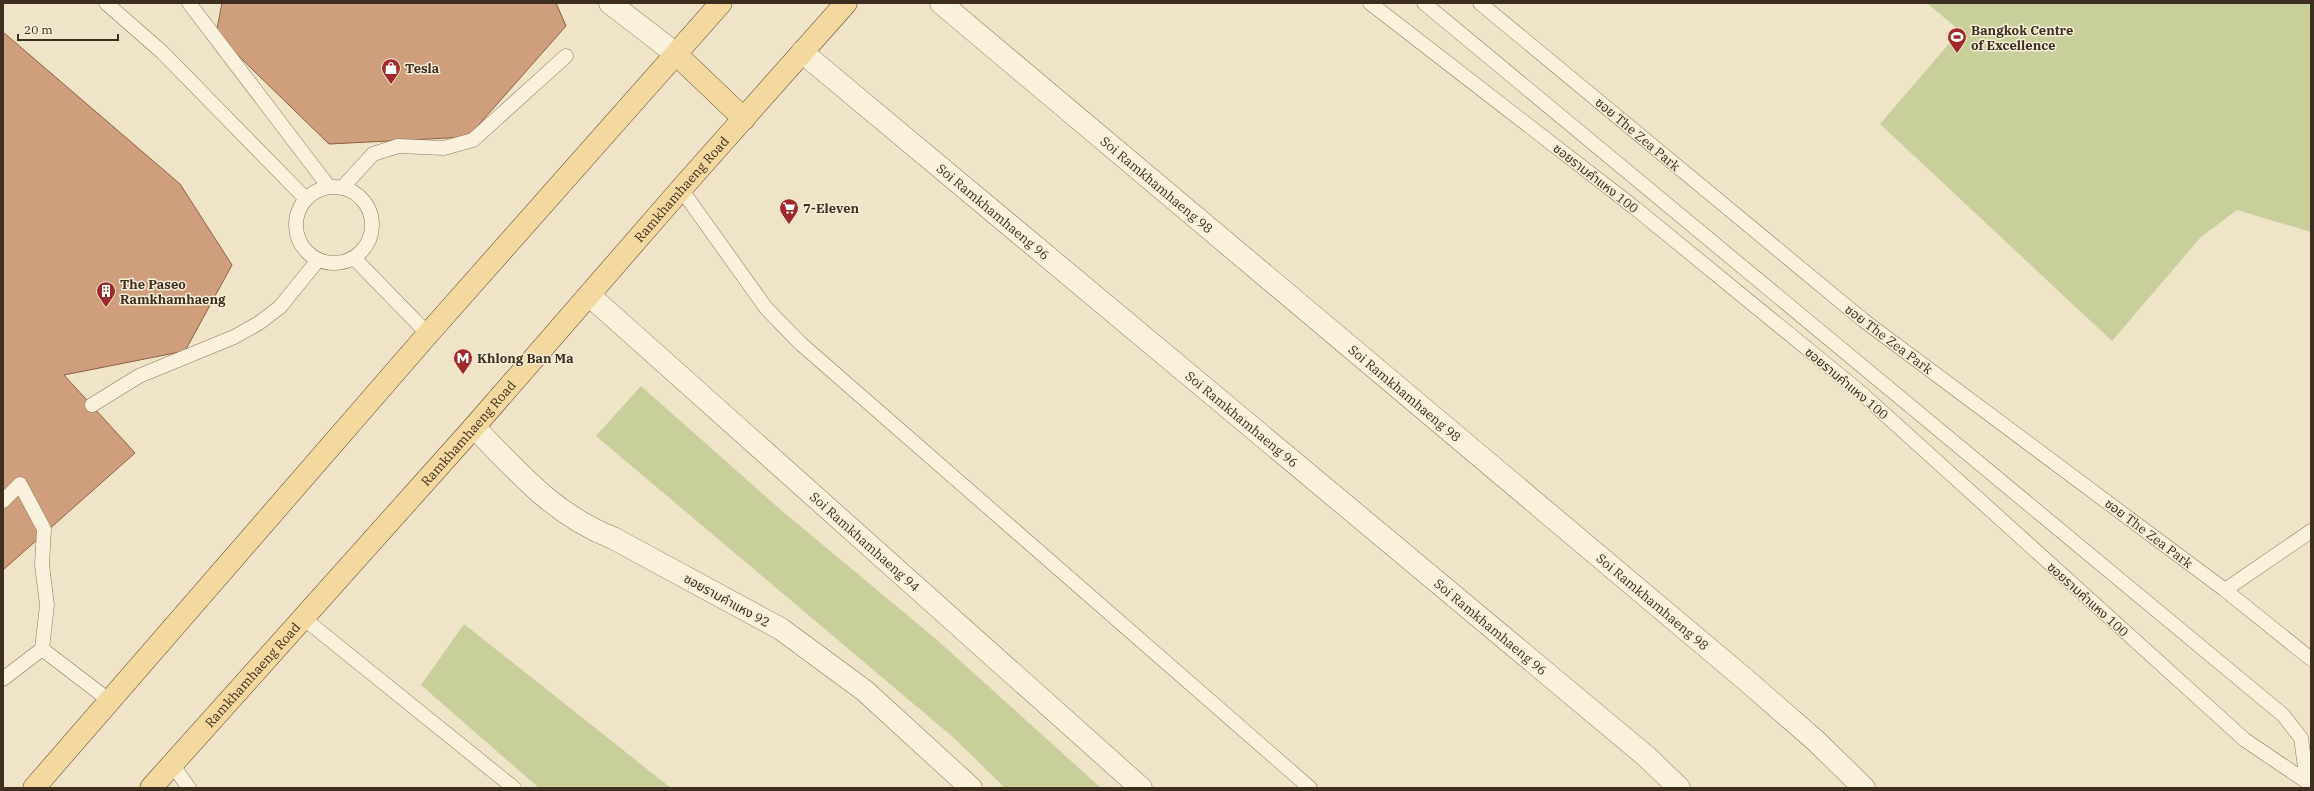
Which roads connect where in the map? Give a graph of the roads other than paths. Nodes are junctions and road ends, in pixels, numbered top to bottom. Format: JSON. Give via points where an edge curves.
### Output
{"nodes":[{"id":1,"x":106,"y":3,"type":"edge"},
{"id":2,"x":189,"y":3,"type":"edge"},
{"id":3,"x":610,"y":3,"type":"edge"},
{"id":4,"x":721,"y":3,"type":"edge"},
{"id":5,"x":846,"y":3,"type":"edge"},
{"id":6,"x":941,"y":3,"type":"edge"},
{"id":7,"x":1370,"y":3,"type":"edge"},
{"id":8,"x":1424,"y":3,"type":"edge"},
{"id":9,"x":1480,"y":3,"type":"edge"},
{"id":10,"x":802,"y":52,"type":"junction"},
{"id":11,"x":676,"y":54,"type":"junction"},
{"id":12,"x":566,"y":56,"type":"dead end"},
{"id":13,"x":744,"y":119,"type":"junction"},
{"id":14,"x":336,"y":188,"type":"junction"},
{"id":15,"x":681,"y":189,"type":"junction"},
{"id":16,"x":306,"y":199,"type":"junction"},
{"id":17,"x":354,"y":258,"type":"junction"},
{"id":18,"x":318,"y":260,"type":"junction"},
{"id":19,"x":589,"y":295,"type":"junction"},
{"id":20,"x":428,"y":334,"type":"junction"},
{"id":21,"x":92,"y":405,"type":"dead end"},
{"id":22,"x":474,"y":427,"type":"junction"},
{"id":23,"x":3,"y":501,"type":"edge"},
{"id":24,"x":2311,"y":531,"type":"edge"},
{"id":25,"x":2225,"y":590,"type":"junction"},
{"id":26,"x":302,"y":617,"type":"junction"},
{"id":27,"x":42,"y":649,"type":"junction"},
{"id":28,"x":2311,"y":659,"type":"edge"},
{"id":29,"x":3,"y":679,"type":"edge"},
{"id":30,"x":110,"y":701,"type":"junction"},
{"id":31,"x":172,"y":764,"type":"junction"},
{"id":32,"x":2309,"y":784,"type":"edge"},
{"id":33,"x":34,"y":788,"type":"edge"},
{"id":34,"x":151,"y":788,"type":"edge"},
{"id":35,"x":189,"y":788,"type":"edge"},
{"id":36,"x":514,"y":788,"type":"edge"},
{"id":37,"x":971,"y":788,"type":"edge"},
{"id":38,"x":1141,"y":788,"type":"edge"},
{"id":39,"x":1310,"y":788,"type":"edge"},
{"id":40,"x":1679,"y":788,"type":"edge"},
{"id":41,"x":1864,"y":788,"type":"edge"}],
"edges":[{"from":1,"to":16,"type":"lane","via":[[162,52]]},
{"from":2,"to":14,"type":"lane"},
{"from":3,"to":11,"type":"street"},
{"from":4,"to":11,"type":"main road"},
{"from":5,"to":10,"type":"main road","name":"Ramkhamhaeng Road"},
{"from":6,"to":41,"type":"street","name":"Soi Ramkhamhaeng 98","via":[[1746,680],[1816,741]]},
{"from":7,"to":32,"type":"lane","name":"ซอยรามคำแหง 100","via":[[1635,208],[1859,391],[2245,740]]},
{"from":8,"to":32,"type":"lane","name":"ซอยรามคำแหง 100","via":[[2283,714],[2301,738]]},
{"from":9,"to":25,"type":"lane","name":"ซอย The Zea Park","via":[[1863,320]]},
{"from":10,"to":13,"type":"main road","name":"Ramkhamhaeng Road"},
{"from":10,"to":40,"type":"street","name":"Soi Ramkhamhaeng 96","via":[[1647,757]]},
{"from":11,"to":13,"type":"main road"},
{"from":11,"to":20,"type":"main road"},
{"from":12,"to":14,"type":"lane","via":[[474,140],[444,148],[398,146],[373,154]]},
{"from":13,"to":15,"type":"main road","name":"Ramkhamhaeng Road"},
{"from":14,"to":16,"type":"lane","via":[[316,191]]},
{"from":14,"to":17,"type":"lane","via":[[354,193],[364,201],[370,213],[372,226],[369,239],[363,250]]},
{"from":15,"to":19,"type":"main road","name":"Ramkhamhaeng Road"},
{"from":15,"to":39,"type":"lane","via":[[766,308],[800,343]]},
{"from":16,"to":18,"type":"lane","via":[[299,209],[296,232],[300,244]]},
{"from":17,"to":18,"type":"lane","via":[[330,263]]},
{"from":17,"to":20,"type":"lane"},
{"from":18,"to":21,"type":"lane","via":[[280,307],[259,323],[234,337],[139,376]]},
{"from":19,"to":22,"type":"main road","name":"Ramkhamhaeng Road"},
{"from":19,"to":38,"type":"street","name":"Soi Ramkhamhaeng 94"},
{"from":20,"to":30,"type":"main road"},
{"from":22,"to":26,"type":"main road","name":"Ramkhamhaeng Road"},
{"from":22,"to":37,"type":"street","name":"ซอยรามคําแหง 92","via":[[544,498],[588,528],[613,538],[781,629],[865,691]]},
{"from":23,"to":27,"type":"lane","via":[[20,484],[44,529],[42,565],[47,606]]},
{"from":24,"to":25,"type":"lane"},
{"from":25,"to":28,"type":"lane","name":"ซอย The Zea Park"},
{"from":26,"to":31,"type":"main road","name":"Ramkhamhaeng Road"},
{"from":26,"to":36,"type":"lane"},
{"from":27,"to":29,"type":"lane"},
{"from":27,"to":30,"type":"lane"},
{"from":30,"to":33,"type":"main road"},
{"from":31,"to":34,"type":"main road","name":"Ramkhamhaeng Road"},
{"from":31,"to":35,"type":"lane"}]}
